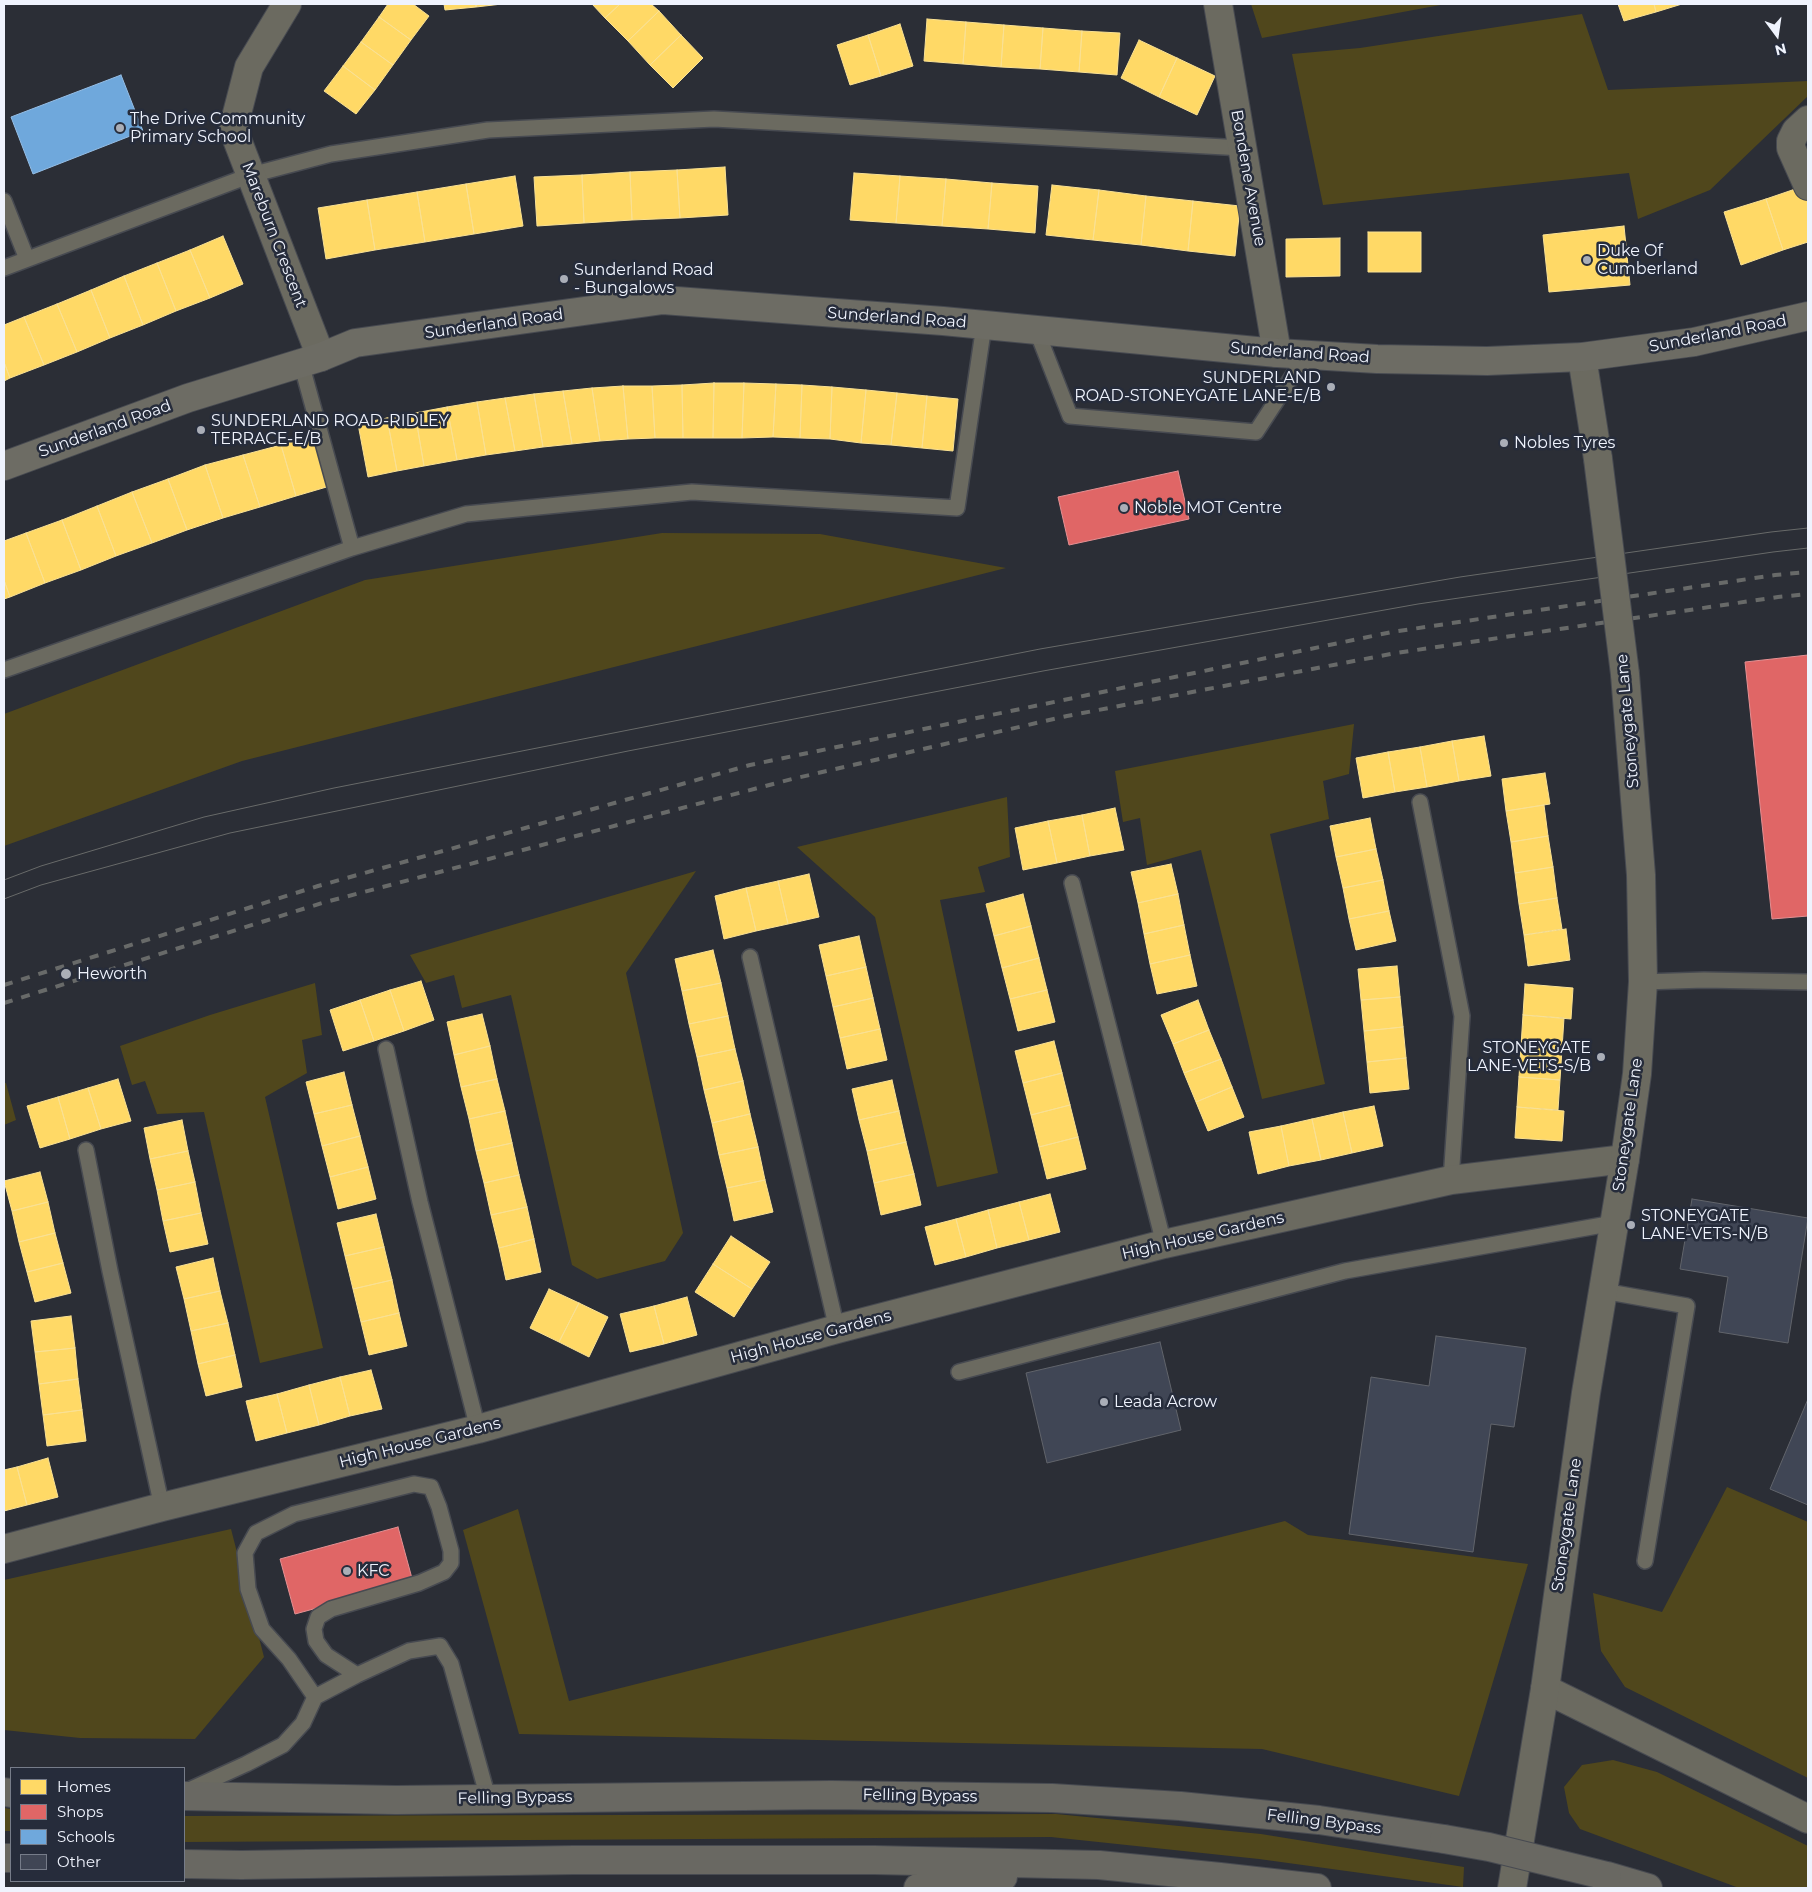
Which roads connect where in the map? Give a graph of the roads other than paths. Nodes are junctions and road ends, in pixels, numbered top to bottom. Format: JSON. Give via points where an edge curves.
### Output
{"nodes":[{"id":1,"x":287,"y":4,"type":"edge"},
{"id":2,"x":1218,"y":4,"type":"edge"},
{"id":3,"x":1808,"y":120,"type":"edge"},
{"id":4,"x":1243,"y":148,"type":"junction"},
{"id":5,"x":251,"y":175,"type":"junction"},
{"id":6,"x":1808,"y":186,"type":"edge"},
{"id":7,"x":4,"y":201,"type":"edge"},
{"id":8,"x":27,"y":259,"type":"junction"},
{"id":9,"x":4,"y":268,"type":"edge"},
{"id":10,"x":1808,"y":316,"type":"edge"},
{"id":11,"x":984,"y":325,"type":"junction"},
{"id":12,"x":1036,"y":330,"type":"junction"},
{"id":13,"x":1277,"y":352,"type":"junction"},
{"id":14,"x":1307,"y":354,"type":"junction"},
{"id":15,"x":1582,"y":357,"type":"junction"},
{"id":16,"x":311,"y":360,"type":"junction"},
{"id":17,"x":4,"y":466,"type":"edge"},
{"id":18,"x":352,"y":548,"type":"junction"},
{"id":19,"x":4,"y":670,"type":"edge"},
{"id":20,"x":1420,"y":802,"type":"dead end"},
{"id":21,"x":1072,"y":883,"type":"dead end"},
{"id":22,"x":750,"y":957,"type":"dead end"},
{"id":23,"x":1643,"y":982,"type":"junction"},
{"id":24,"x":1808,"y":982,"type":"edge"},
{"id":25,"x":386,"y":1050,"type":"dead end"},
{"id":26,"x":86,"y":1150,"type":"dead end"},
{"id":27,"x":1625,"y":1159,"type":"junction"},
{"id":28,"x":1451,"y":1180,"type":"junction"},
{"id":29,"x":1614,"y":1223,"type":"junction"},
{"id":30,"x":1164,"y":1244,"type":"junction"},
{"id":31,"x":1603,"y":1291,"type":"junction"},
{"id":32,"x":837,"y":1328,"type":"junction"},
{"id":33,"x":959,"y":1372,"type":"dead end"},
{"id":34,"x":478,"y":1429,"type":"junction"},
{"id":35,"x":162,"y":1507,"type":"junction"},
{"id":36,"x":4,"y":1549,"type":"edge"},
{"id":37,"x":1645,"y":1561,"type":"dead end"},
{"id":38,"x":357,"y":1675,"type":"junction"},
{"id":39,"x":1544,"y":1689,"type":"junction"},
{"id":40,"x":315,"y":1697,"type":"junction"},
{"id":41,"x":185,"y":1792,"type":"edge"},
{"id":42,"x":185,"y":1796,"type":"edge"},
{"id":43,"x":488,"y":1798,"type":"junction"},
{"id":44,"x":1808,"y":1819,"type":"edge"},
{"id":45,"x":185,"y":1864,"type":"edge"},
{"id":46,"x":1099,"y":1865,"type":"junction"},
{"id":47,"x":918,"y":1888,"type":"edge"},
{"id":48,"x":1317,"y":1888,"type":"edge"},
{"id":49,"x":1512,"y":1888,"type":"edge"},
{"id":50,"x":1648,"y":1888,"type":"edge"}],
"edges":[{"from":1,"to":5,"type":"street","name":"Mareburn Crescent","via":[[249,67],[233,129]]},
{"from":2,"to":4,"type":"street","name":"Bondene Avenue"},
{"from":3,"to":6,"type":"street","via":[[1791,141]]},
{"from":4,"to":5,"type":"lane","via":[[714,119],[488,130],[331,154]]},
{"from":4,"to":13,"type":"street","name":"Bondene Avenue"},
{"from":5,"to":8,"type":"lane"},
{"from":5,"to":16,"type":"street","name":"Mareburn Crescent"},
{"from":7,"to":8,"type":"lane"},
{"from":8,"to":9,"type":"lane"},
{"from":10,"to":15,"type":"main road","name":"Sunderland Road","via":[[1694,342]]},
{"from":11,"to":12,"type":"main road","name":"Sunderland Road"},
{"from":11,"to":16,"type":"main road","name":"Sunderland Road","via":[[663,300],[355,343]]},
{"from":11,"to":18,"type":"lane","via":[[957,508],[692,492],[466,514]]},
{"from":12,"to":13,"type":"main road","name":"Sunderland Road"},
{"from":12,"to":14,"type":"lane","via":[[1070,416],[1090,418],[1256,432]]},
{"from":13,"to":14,"type":"main road","name":"Sunderland Road"},
{"from":14,"to":15,"type":"main road","name":"Sunderland Road","via":[[1487,361]]},
{"from":15,"to":23,"type":"street","name":"Stoneygate Lane","bridge":true,"via":[[1625,674],[1641,875]]},
{"from":16,"to":17,"type":"main road","name":"Sunderland Road","via":[[188,398]]},
{"from":16,"to":18,"type":"lane"},
{"from":18,"to":19,"type":"lane"},
{"from":20,"to":28,"type":"lane","via":[[1462,1016]]},
{"from":21,"to":30,"type":"lane"},
{"from":22,"to":32,"type":"lane"},
{"from":23,"to":24,"type":"lane"},
{"from":23,"to":27,"type":"street","name":"Stoneygate Lane","via":[[1637,1074]]},
{"from":25,"to":34,"type":"lane","via":[[420,1202]]},
{"from":26,"to":35,"type":"lane"},
{"from":27,"to":28,"type":"street","name":"High House Gardens"},
{"from":27,"to":29,"type":"street","name":"Stoneygate Lane"},
{"from":28,"to":30,"type":"street","name":"High House Gardens"},
{"from":29,"to":31,"type":"street","name":"Stoneygate Lane"},
{"from":29,"to":33,"type":"lane","via":[[1345,1271]]},
{"from":30,"to":32,"type":"street","name":"High House Gardens"},
{"from":31,"to":37,"type":"lane","via":[[1687,1306]]},
{"from":31,"to":39,"type":"street","name":"Stoneygate Lane"},
{"from":32,"to":34,"type":"street","name":"High House Gardens"},
{"from":34,"to":35,"type":"street","name":"High House Gardens"},
{"from":35,"to":36,"type":"street","name":"High House Gardens"},
{"from":38,"to":40,"type":"lane"},
{"from":38,"to":40,"type":"lane","via":[[326,1655],[316,1641],[314,1629],[318,1617],[330,1608],[419,1583],[444,1572],[452,1563],[431,1487],[414,1484],[294,1514],[256,1533],[245,1553],[248,1589],[262,1630],[289,1658]]},
{"from":38,"to":43,"type":"lane","via":[[409,1651],[440,1646],[451,1664]]},
{"from":39,"to":44,"type":"street"},
{"from":39,"to":49,"type":"street","name":"Stoneygate Lane"},
{"from":40,"to":41,"type":"lane","via":[[303,1722],[283,1745]]},
{"from":42,"to":43,"type":"highway","name":"Felling Bypass","via":[[396,1800]]},
{"from":43,"to":50,"type":"highway","name":"Felling Bypass","bridge":true,"via":[[822,1795],[1052,1798],[1190,1807],[1319,1820],[1444,1839],[1489,1847]]},
{"from":45,"to":46,"type":"highway","via":[[874,1860]]},
{"from":46,"to":47,"type":"highway"},
{"from":46,"to":48,"type":"highway"}]}
